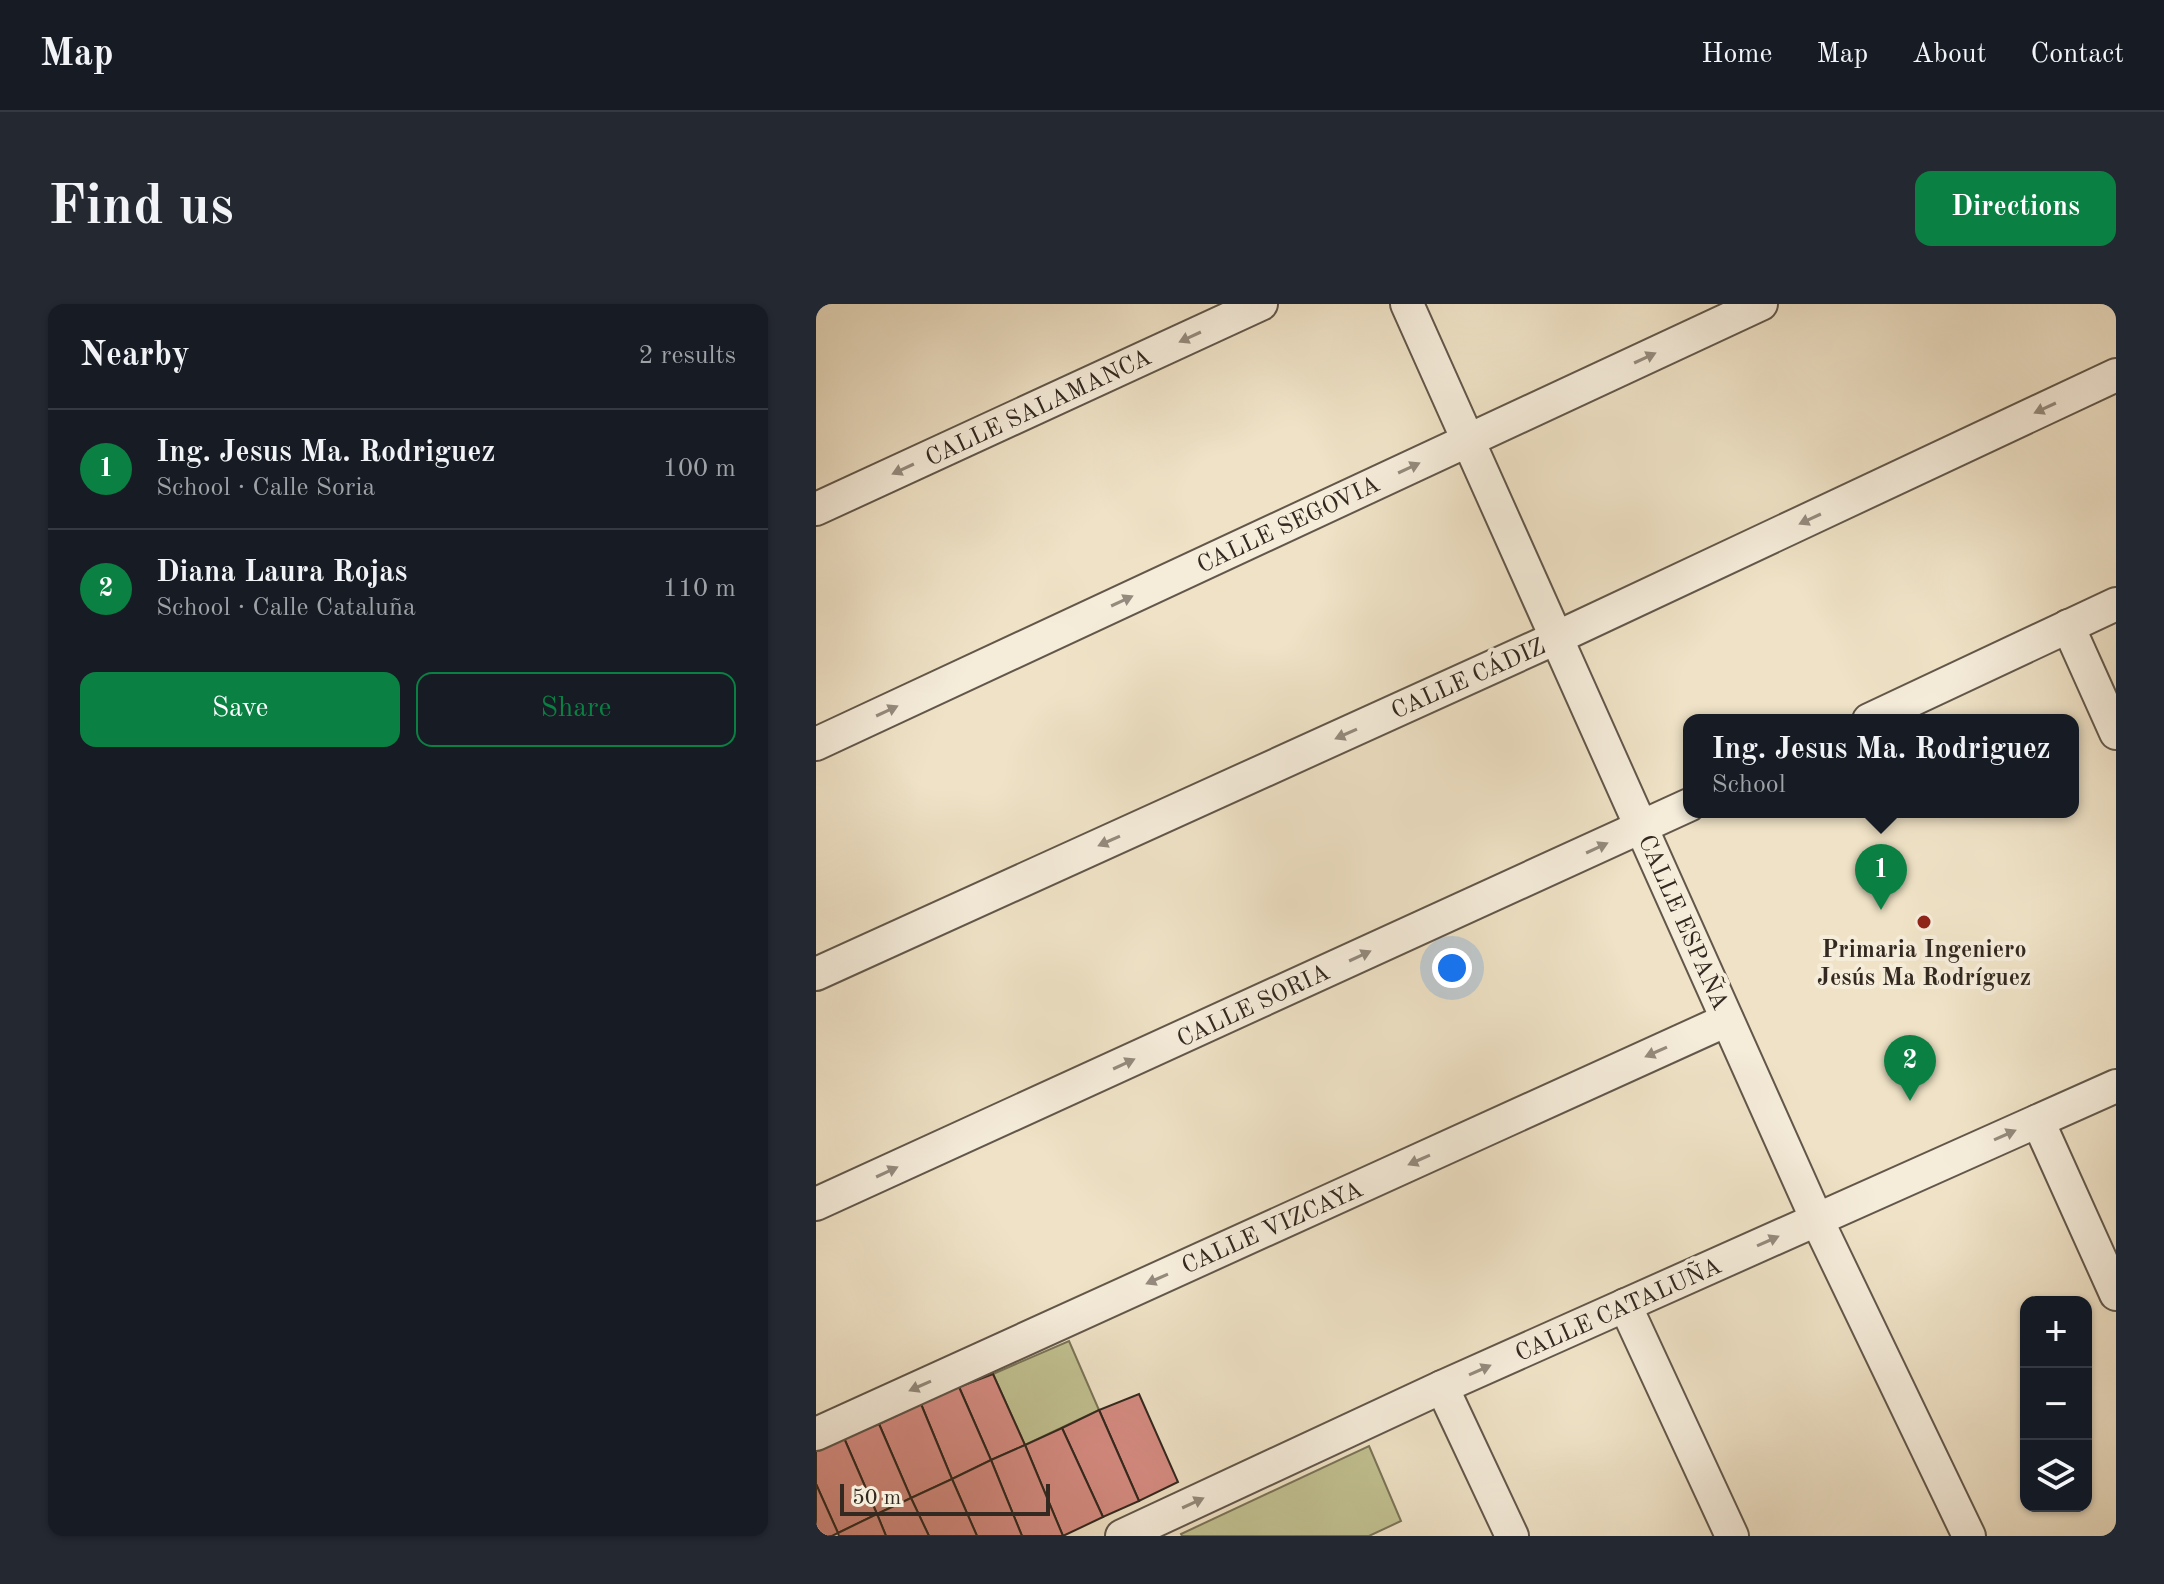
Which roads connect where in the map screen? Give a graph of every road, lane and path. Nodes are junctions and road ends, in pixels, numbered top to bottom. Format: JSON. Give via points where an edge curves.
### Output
{"nodes":[{"id":1,"x":1261,"y":304,"type":"edge"},
{"id":2,"x":1407,"y":304,"type":"edge"},
{"id":3,"x":1761,"y":304,"type":"edge"},
{"id":4,"x":2116,"y":375,"type":"edge"},
{"id":5,"x":1468,"y":440,"type":"junction"},
{"id":6,"x":816,"y":509,"type":"edge"},
{"id":7,"x":2116,"y":604,"type":"edge"},
{"id":8,"x":2068,"y":626,"type":"junction"},
{"id":9,"x":1556,"y":638,"type":"junction"},
{"id":10,"x":1882,"y":714,"type":"edge"},
{"id":11,"x":2116,"y":733,"type":"edge"},
{"id":12,"x":816,"y":744,"type":"edge"},
{"id":13,"x":1683,"y":808,"type":"edge"},
{"id":14,"x":1642,"y":828,"type":"junction"},
{"id":15,"x":816,"y":974,"type":"edge"},
{"id":16,"x":1727,"y":1020,"type":"junction"},
{"id":17,"x":2116,"y":1086,"type":"edge"},
{"id":18,"x":2038,"y":1121,"type":"junction"},
{"id":19,"x":816,"y":1204,"type":"edge"},
{"id":20,"x":1817,"y":1220,"type":"junction"},
{"id":21,"x":2116,"y":1294,"type":"edge"},
{"id":22,"x":1625,"y":1305,"type":"junction"},
{"id":23,"x":1442,"y":1387,"type":"junction"},
{"id":24,"x":816,"y":1434,"type":"edge"},
{"id":25,"x":1122,"y":1536,"type":"edge"},
{"id":26,"x":1512,"y":1536,"type":"edge"},
{"id":27,"x":1732,"y":1536,"type":"edge"},
{"id":28,"x":1969,"y":1536,"type":"edge"}],
"edges":[{"from":1,"to":6,"type":"street","name":"CALLE SALAMANCA","one_way":true},
{"from":2,"to":5,"type":"street","name":"CALLE ESPAÑA"},
{"from":5,"to":3,"type":"street","name":"CALLE SEGOVIA","one_way":true},
{"from":4,"to":9,"type":"street","name":"CALLE CÁDIZ","one_way":true},
{"from":5,"to":9,"type":"street","name":"CALLE ESPAÑA"},
{"from":12,"to":5,"type":"street","name":"CALLE SEGOVIA","one_way":true},
{"from":7,"to":8,"type":"street"},
{"from":8,"to":10,"type":"street"},
{"from":8,"to":11,"type":"street"},
{"from":9,"to":14,"type":"street","name":"CALLE ESPAÑA"},
{"from":9,"to":15,"type":"street","name":"CALLE CÁDIZ","one_way":true},
{"from":13,"to":14,"type":"street","name":"CALLE SORIA"},
{"from":14,"to":16,"type":"street","name":"CALLE ESPAÑA"},
{"from":19,"to":14,"type":"street","name":"CALLE SORIA","one_way":true},
{"from":16,"to":20,"type":"street","name":"CALLE ESPAÑA"},
{"from":16,"to":24,"type":"street","name":"CALLE VIZCAYA","one_way":true},
{"from":17,"to":18,"type":"street","name":"CALLE CATALUÑA"},
{"from":20,"to":18,"type":"street","name":"CALLE CATALUÑA","one_way":true},
{"from":18,"to":21,"type":"street"},
{"from":22,"to":20,"type":"street","name":"CALLE CATALUÑA","one_way":true},
{"from":20,"to":28,"type":"street","name":"CALLE ESPAÑA"},
{"from":23,"to":22,"type":"street","name":"CALLE CATALUÑA","one_way":true},
{"from":22,"to":27,"type":"street"},
{"from":25,"to":23,"type":"street","name":"CALLE CATALUÑA","one_way":true},
{"from":23,"to":26,"type":"street"}]}
